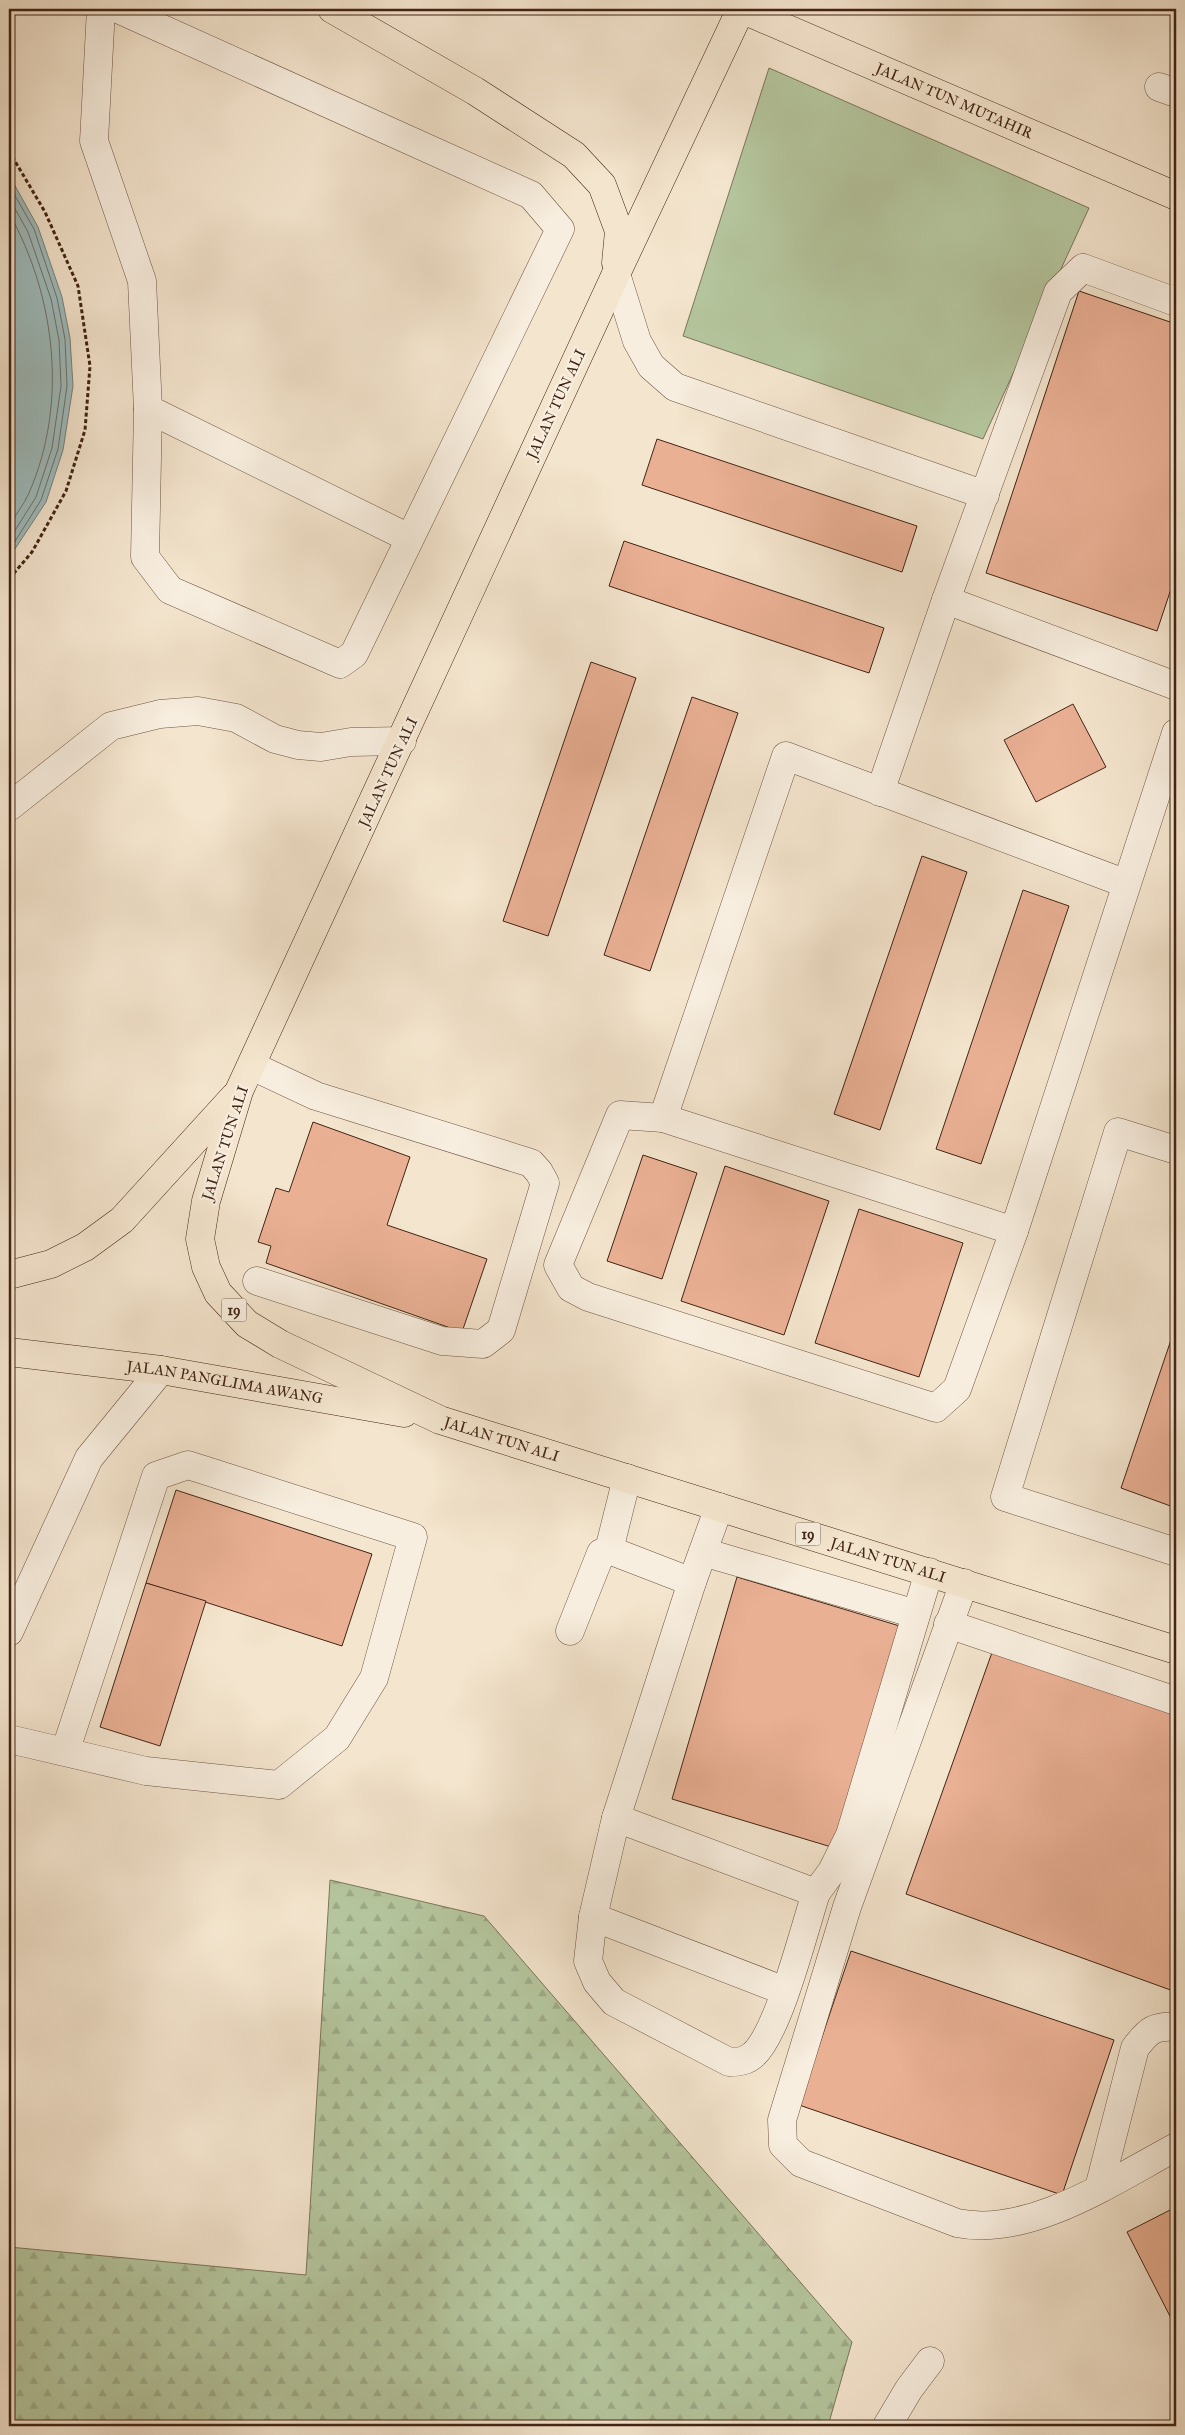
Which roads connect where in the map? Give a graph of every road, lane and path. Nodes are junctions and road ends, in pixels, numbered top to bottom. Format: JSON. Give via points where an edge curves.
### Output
{"nodes":[{"id":1,"x":101,"y":9,"type":"edge"},
{"id":2,"x":118,"y":9,"type":"edge"},
{"id":3,"x":332,"y":9,"type":"edge"},
{"id":4,"x":738,"y":9,"type":"edge"},
{"id":5,"x":9,"y":150,"type":"edge"},
{"id":6,"x":1176,"y":196,"type":"edge"},
{"id":7,"x":616,"y":274,"type":"junction"},
{"id":8,"x":1176,"y":302,"type":"edge"},
{"id":9,"x":148,"y":409,"type":"junction"},
{"id":10,"x":985,"y":495,"type":"junction"},
{"id":11,"x":409,"y":538,"type":"junction"},
{"id":12,"x":9,"y":579,"type":"edge"},
{"id":13,"x":946,"y":600,"type":"junction"},
{"id":14,"x":1176,"y":686,"type":"edge"},
{"id":15,"x":1176,"y":733,"type":"edge"},
{"id":16,"x":402,"y":741,"type":"junction"},
{"id":17,"x":880,"y":792,"type":"junction"},
{"id":18,"x":9,"y":807,"type":"edge"},
{"id":19,"x":1127,"y":884,"type":"junction"},
{"id":20,"x":252,"y":1066,"type":"junction"},
{"id":21,"x":240,"y":1091,"type":"junction"},
{"id":22,"x":663,"y":1118,"type":"junction"},
{"id":23,"x":1176,"y":1150,"type":"edge"},
{"id":24,"x":1014,"y":1231,"type":"junction"},
{"id":25,"x":9,"y":1275,"type":"edge"},
{"id":26,"x":257,"y":1281,"type":"dead end"},
{"id":27,"x":9,"y":1352,"type":"edge"},
{"id":28,"x":161,"y":1370,"type":"junction"},
{"id":29,"x":440,"y":1420,"type":"junction"},
{"id":30,"x":627,"y":1478,"type":"junction"},
{"id":31,"x":719,"y":1507,"type":"junction"},
{"id":32,"x":609,"y":1550,"type":"junction"},
{"id":33,"x":703,"y":1552,"type":"junction"},
{"id":34,"x":1176,"y":1552,"type":"edge"},
{"id":35,"x":928,"y":1572,"type":"junction"},
{"id":36,"x":692,"y":1582,"type":"junction"},
{"id":37,"x":964,"y":1583,"type":"junction"},
{"id":38,"x":916,"y":1614,"type":"junction"},
{"id":39,"x":948,"y":1624,"type":"junction"},
{"id":40,"x":9,"y":1632,"type":"edge"},
{"id":41,"x":570,"y":1632,"type":"dead end"},
{"id":42,"x":1176,"y":1650,"type":"edge"},
{"id":43,"x":1176,"y":1701,"type":"edge"},
{"id":44,"x":9,"y":1739,"type":"edge"},
{"id":45,"x":66,"y":1752,"type":"junction"},
{"id":46,"x":616,"y":1818,"type":"junction"},
{"id":47,"x":816,"y":1894,"type":"junction"},
{"id":48,"x":593,"y":1917,"type":"junction"},
{"id":49,"x":785,"y":1991,"type":"junction"},
{"id":50,"x":1176,"y":2027,"type":"edge"},
{"id":51,"x":1176,"y":2147,"type":"edge"},
{"id":52,"x":1099,"y":2188,"type":"junction"},
{"id":53,"x":930,"y":2360,"type":"dead end"},
{"id":54,"x":887,"y":2426,"type":"edge"}],
"edges":[{"from":1,"to":9,"type":"street","via":[[94,141],[142,281]]},
{"from":2,"to":11,"type":"street","via":[[531,195],[560,229]]},
{"from":3,"to":7,"type":"main road","via":[[475,90],[574,156],[602,185],[619,232]]},
{"from":4,"to":6,"type":"main road","name":"JALAN TUN MUTAHIR"},
{"from":4,"to":7,"type":"main road","name":"JALAN TUN ALI"},
{"from":5,"to":12,"type":"path","via":[[45,212],[78,286],[90,366],[85,430],[66,491],[32,552]]},
{"from":7,"to":10,"type":"street","via":[[637,341],[651,366],[675,387]]},
{"from":7,"to":16,"type":"main road","name":"JALAN TUN ALI"},
{"from":8,"to":10,"type":"street","via":[[1083,268],[1058,292]]},
{"from":9,"to":11,"type":"street"},
{"from":9,"to":11,"type":"street","via":[[145,557],[170,590],[340,664],[354,654]]},
{"from":10,"to":13,"type":"street"},
{"from":13,"to":14,"type":"street"},
{"from":13,"to":17,"type":"street"},
{"from":15,"to":19,"type":"street"},
{"from":16,"to":18,"type":"street","via":[[351,742],[321,747],[298,745],[275,739],[236,718],[198,711],[160,714],[111,726]]},
{"from":16,"to":20,"type":"main road","name":"JALAN TUN ALI"},
{"from":17,"to":19,"type":"street"},
{"from":17,"to":22,"type":"street","via":[[786,756]]},
{"from":19,"to":24,"type":"street"},
{"from":20,"to":21,"type":"main road","name":"JALAN TUN ALI"},
{"from":20,"to":26,"type":"street","via":[[316,1096],[531,1163],[545,1183],[501,1330],[483,1344],[442,1341]]},
{"from":21,"to":25,"type":"main road","via":[[122,1220],[85,1248],[51,1264]]},
{"from":21,"to":29,"type":"main road","name":"JALAN TUN ALI","number":"19","via":[[206,1201],[200,1239],[206,1267],[218,1293],[248,1324],[280,1344]]},
{"from":22,"to":24,"type":"street"},
{"from":22,"to":24,"type":"street","via":[[620,1115],[558,1265],[571,1288],[588,1297],[936,1408],[957,1389]]},
{"from":23,"to":34,"type":"street","via":[[1118,1132],[1005,1497]]},
{"from":27,"to":28,"type":"main road","name":"JALAN PANGLIMA AWANG","number":"19"},
{"from":28,"to":29,"type":"main road","name":"JALAN PANGLIMA AWANG","number":"19"},
{"from":28,"to":40,"type":"street","via":[[89,1458]]},
{"from":29,"to":30,"type":"main road","name":"JALAN TUN ALI","number":"19"},
{"from":30,"to":31,"type":"main road","name":"JALAN TUN ALI","number":"19"},
{"from":30,"to":32,"type":"street"},
{"from":31,"to":33,"type":"street"},
{"from":31,"to":35,"type":"main road","name":"JALAN TUN ALI","number":"19"},
{"from":32,"to":36,"type":"street"},
{"from":32,"to":41,"type":"street","via":[[601,1554]]},
{"from":33,"to":36,"type":"street"},
{"from":33,"to":38,"type":"street"},
{"from":35,"to":37,"type":"main road","name":"JALAN TUN ALI","number":"19"},
{"from":35,"to":38,"type":"street"},
{"from":36,"to":46,"type":"street"},
{"from":37,"to":39,"type":"street"},
{"from":37,"to":42,"type":"main road","name":"JALAN TUN ALI","number":"19"},
{"from":38,"to":47,"type":"street","via":[[850,1835]]},
{"from":39,"to":43,"type":"street"},
{"from":39,"to":52,"type":"street","via":[[848,1908],[782,2120],[783,2145],[801,2163],[957,2223],[976,2227],[1025,2219]]},
{"from":44,"to":45,"type":"street"},
{"from":45,"to":45,"type":"street","via":[[146,1771],[279,1785],[337,1738],[374,1678],[414,1537],[188,1465],[156,1476]]},
{"from":46,"to":47,"type":"street"},
{"from":46,"to":48,"type":"street"},
{"from":47,"to":49,"type":"street"},
{"from":48,"to":49,"type":"street"},
{"from":48,"to":49,"type":"street","via":[[588,1961],[597,1982],[614,2002],[729,2062],[742,2062],[753,2056],[764,2043]]},
{"from":50,"to":52,"type":"street","via":[[1160,2026],[1146,2033],[1135,2048]]},
{"from":51,"to":52,"type":"street"},
{"from":53,"to":54,"type":"street"}]}
